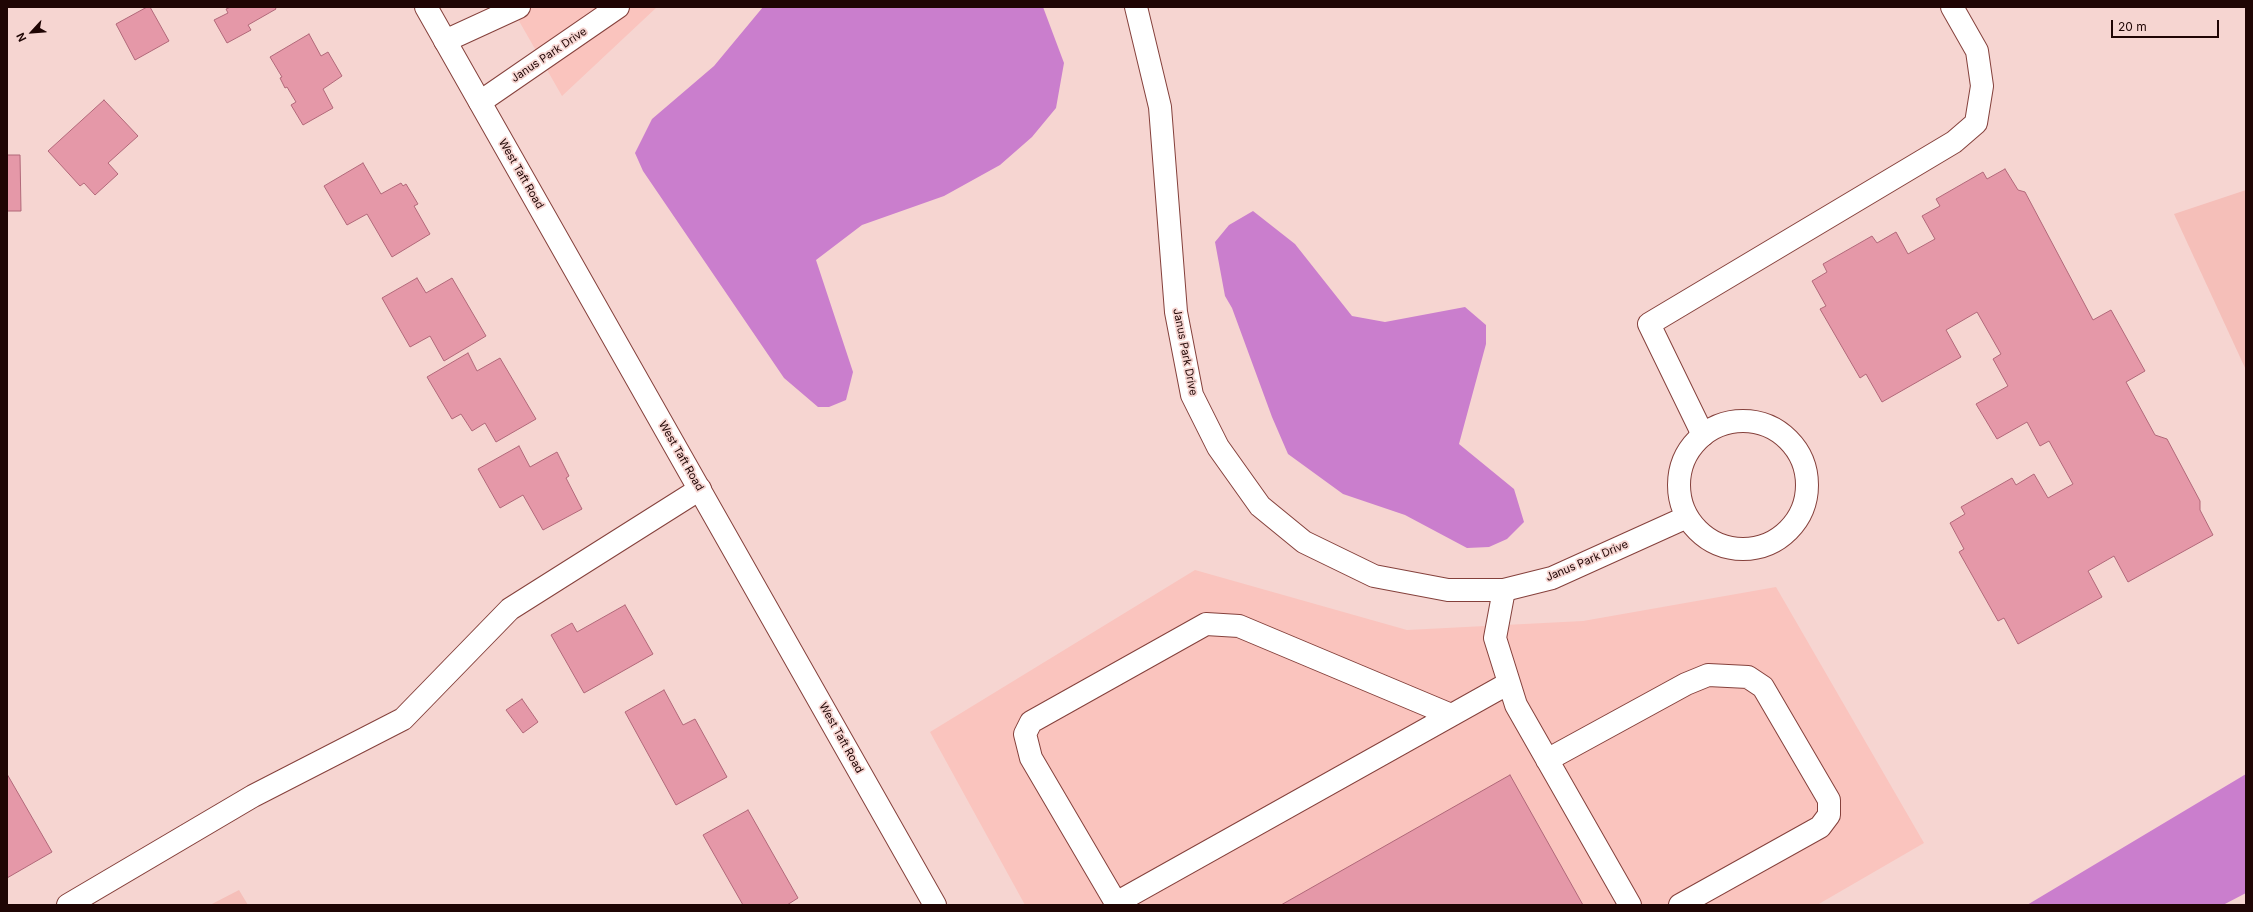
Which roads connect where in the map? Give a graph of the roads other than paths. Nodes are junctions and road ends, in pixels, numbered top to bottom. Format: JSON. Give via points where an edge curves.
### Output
{"nodes":[{"id":1,"x":426,"y":7,"type":"edge"},
{"id":2,"x":519,"y":7,"type":"edge"},
{"id":3,"x":618,"y":7,"type":"edge"},
{"id":4,"x":1136,"y":7,"type":"edge"},
{"id":5,"x":1952,"y":7,"type":"edge"},
{"id":6,"x":445,"y":41,"type":"junction"},
{"id":7,"x":480,"y":102,"type":"junction"},
{"id":8,"x":1702,"y":435,"type":"junction"},
{"id":9,"x":700,"y":489,"type":"junction"},
{"id":10,"x":1687,"y":517,"type":"junction"},
{"id":11,"x":1504,"y":590,"type":"junction"},
{"id":12,"x":1509,"y":683,"type":"junction"},
{"id":13,"x":1451,"y":715,"type":"junction"},
{"id":14,"x":1547,"y":760,"type":"junction"},
{"id":15,"x":1117,"y":904,"type":"edge"},
{"id":16,"x":68,"y":905,"type":"edge"},
{"id":17,"x":935,"y":905,"type":"edge"},
{"id":18,"x":1630,"y":905,"type":"edge"},
{"id":19,"x":1680,"y":905,"type":"edge"}],
"edges":[{"from":1,"to":6,"type":"street","name":"West Taft Road"},
{"from":2,"to":6,"type":"street"},
{"from":3,"to":7,"type":"street","name":"Janus Park Drive"},
{"from":4,"to":11,"type":"street","name":"Janus Park Drive","via":[[1160,107],[1176,312],[1192,396],[1218,448],[1260,506],[1304,542],[1374,576],[1448,590]]},
{"from":5,"to":8,"type":"street","via":[[1977,51],[1982,86],[1976,123],[1954,142],[1649,324]]},
{"from":6,"to":7,"type":"street","name":"West Taft Road"},
{"from":7,"to":9,"type":"street","name":"West Taft Road"},
{"from":8,"to":10,"type":"street","via":[[1690,448],[1682,464],[1680,500]]},
{"from":8,"to":10,"type":"street","via":[[1722,424],[1744,421],[1766,425],[1785,436],[1799,453],[1807,474],[1807,496],[1801,515],[1789,531],[1773,543],[1755,549],[1735,549],[1716,544],[1700,533]]},
{"from":9,"to":16,"type":"street","via":[[510,609],[403,719],[253,796]]},
{"from":9,"to":17,"type":"street","name":"West Taft Road"},
{"from":10,"to":11,"type":"street","name":"Janus Park Drive","via":[[1552,578]]},
{"from":11,"to":12,"type":"street","via":[[1495,638]]},
{"from":12,"to":13,"type":"street"},
{"from":12,"to":14,"type":"street","via":[[1516,705]]},
{"from":13,"to":15,"type":"street"},
{"from":13,"to":15,"type":"street","via":[[1238,626],[1206,624],[1031,722],[1025,734],[1031,758]]},
{"from":14,"to":18,"type":"street"},
{"from":14,"to":19,"type":"street","via":[[1686,684],[1708,675],[1748,677],[1764,687],[1828,800],[1828,815],[1820,827]]}]}
